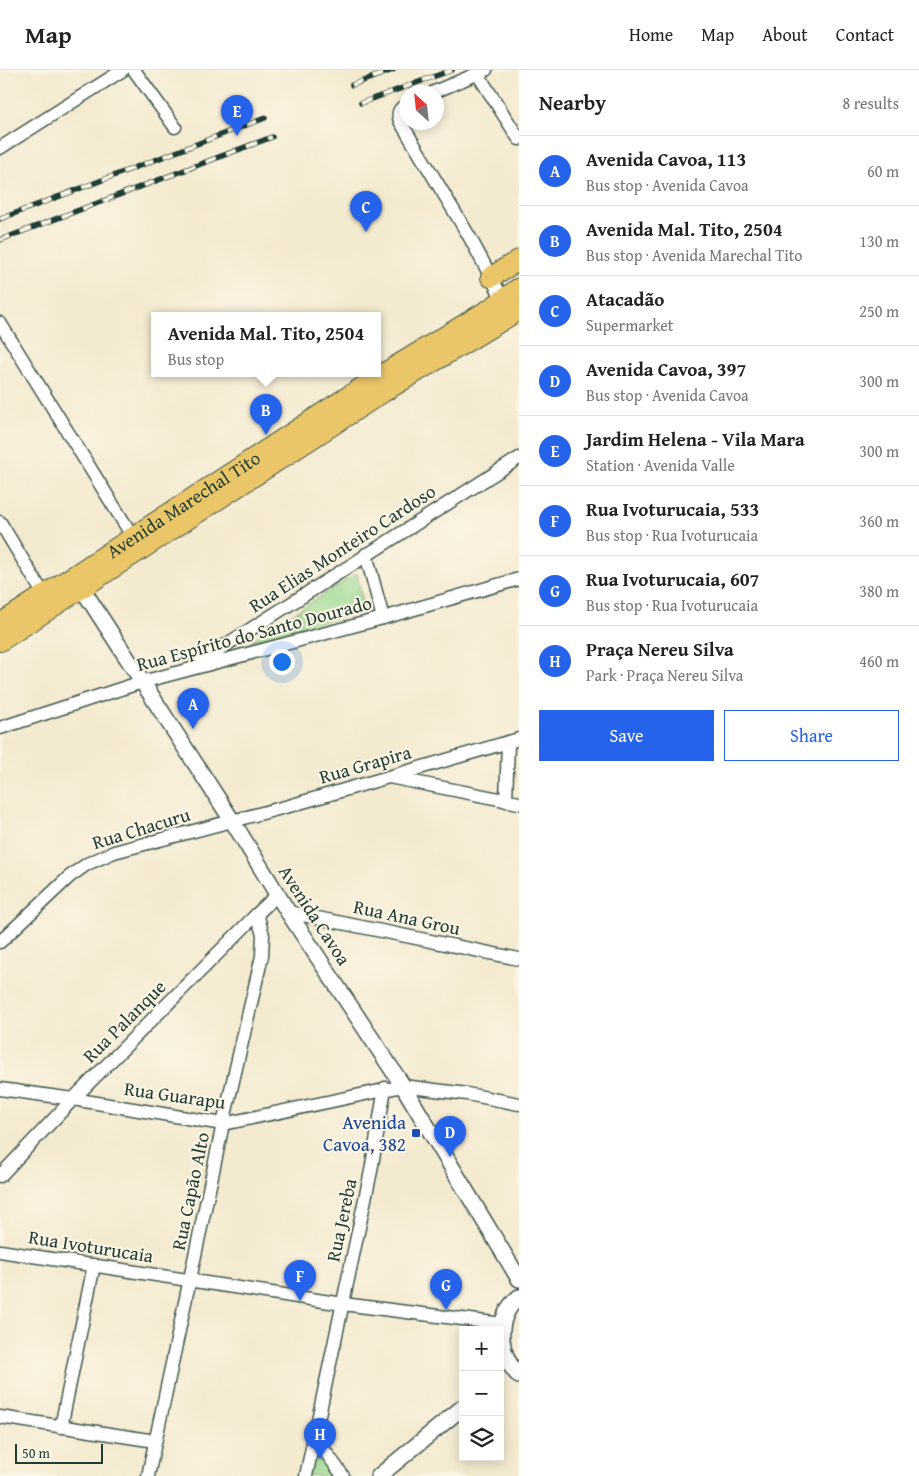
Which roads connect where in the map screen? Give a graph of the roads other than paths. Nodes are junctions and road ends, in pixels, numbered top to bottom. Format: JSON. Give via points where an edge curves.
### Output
{"nodes":[{"id":1,"x":123,"y":70,"type":"edge"},
{"id":2,"x":134,"y":70,"type":"edge"},
{"id":3,"x":482,"y":72,"type":"edge"},
{"id":4,"x":444,"y":88,"type":"edge"},
{"id":5,"x":175,"y":127,"type":"dead end"},
{"id":6,"x":405,"y":130,"type":"edge"},
{"id":7,"x":519,"y":139,"type":"edge"},
{"id":8,"x":0,"y":148,"type":"edge"},
{"id":9,"x":519,"y":260,"type":"edge"},
{"id":10,"x":491,"y":277,"type":"junction"},
{"id":11,"x":519,"y":288,"type":"edge"},
{"id":12,"x":511,"y":308,"type":"edge"},
{"id":13,"x":0,"y":324,"type":"edge"},
{"id":14,"x":380,"y":377,"type":"edge"},
{"id":15,"x":381,"y":377,"type":"edge"},
{"id":16,"x":519,"y":458,"type":"edge"},
{"id":17,"x":0,"y":522,"type":"edge"},
{"id":18,"x":136,"y":543,"type":"junction"},
{"id":19,"x":366,"y":554,"type":"junction"},
{"id":20,"x":519,"y":579,"type":"edge"},
{"id":21,"x":78,"y":582,"type":"junction"},
{"id":22,"x":44,"y":595,"type":"junction"},
{"id":23,"x":383,"y":618,"type":"junction"},
{"id":24,"x":0,"y":624,"type":"edge"},
{"id":25,"x":0,"y":641,"type":"edge"},
{"id":26,"x":185,"y":671,"type":"junction"},
{"id":27,"x":142,"y":682,"type":"junction"},
{"id":28,"x":0,"y":728,"type":"edge"},
{"id":29,"x":514,"y":741,"type":"edge"},
{"id":30,"x":387,"y":777,"type":"junction"},
{"id":31,"x":506,"y":801,"type":"junction"},
{"id":32,"x":519,"y":803,"type":"edge"},
{"id":33,"x":233,"y":822,"type":"junction"},
{"id":34,"x":277,"y":895,"type":"junction"},
{"id":35,"x":288,"y":912,"type":"junction"},
{"id":36,"x":257,"y":914,"type":"junction"},
{"id":37,"x":0,"y":942,"type":"edge"},
{"id":38,"x":519,"y":959,"type":"edge"},
{"id":39,"x":403,"y":1086,"type":"junction"},
{"id":40,"x":385,"y":1088,"type":"junction"},
{"id":41,"x":0,"y":1089,"type":"edge"},
{"id":42,"x":73,"y":1098,"type":"junction"},
{"id":43,"x":519,"y":1104,"type":"edge"},
{"id":44,"x":223,"y":1124,"type":"junction"},
{"id":45,"x":0,"y":1176,"type":"edge"},
{"id":46,"x":0,"y":1251,"type":"edge"},
{"id":47,"x":94,"y":1265,"type":"junction"},
{"id":48,"x":519,"y":1279,"type":"edge"},
{"id":49,"x":190,"y":1281,"type":"junction"},
{"id":50,"x":519,"y":1297,"type":"edge"},
{"id":51,"x":343,"y":1304,"type":"junction"},
{"id":52,"x":502,"y":1324,"type":"junction"},
{"id":53,"x":510,"y":1373,"type":"edge"},
{"id":54,"x":459,"y":1410,"type":"edge"},
{"id":55,"x":0,"y":1417,"type":"edge"},
{"id":56,"x":61,"y":1427,"type":"junction"},
{"id":57,"x":315,"y":1437,"type":"junction"},
{"id":58,"x":155,"y":1441,"type":"junction"},
{"id":59,"x":148,"y":1476,"type":"edge"},
{"id":60,"x":306,"y":1476,"type":"edge"},
{"id":61,"x":343,"y":1476,"type":"edge"},
{"id":62,"x":379,"y":1476,"type":"edge"}],
"edges":[{"from":1,"to":8,"type":"street"},
{"from":2,"to":5,"type":"street"},
{"from":3,"to":4,"type":"street"},
{"from":3,"to":7,"type":"street"},
{"from":6,"to":10,"type":"street"},
{"from":9,"to":10,"type":"main road"},
{"from":10,"to":12,"type":"street"},
{"from":11,"to":12,"type":"main road","name":"Avenida Marechal Tito"},
{"from":12,"to":15,"type":"main road","name":"Avenida Marechal Tito"},
{"from":13,"to":18,"type":"street"},
{"from":14,"to":18,"type":"main road","name":"Avenida Marechal Tito"},
{"from":16,"to":19,"type":"street","name":"Rua Elias Monteiro Cardoso"},
{"from":17,"to":22,"type":"street"},
{"from":18,"to":21,"type":"main road","name":"Avenida Marechal Tito"},
{"from":19,"to":23,"type":"street"},
{"from":19,"to":26,"type":"street","name":"Rua Elias Monteiro Cardoso"},
{"from":20,"to":23,"type":"street","name":"Rua Espírito do Santo Dourado"},
{"from":21,"to":22,"type":"main road","name":"Avenida Marechal Tito"},
{"from":21,"to":25,"type":"main road","name":"Avenida Marechal Tito"},
{"from":21,"to":27,"type":"street","name":"Avenida Cavoa"},
{"from":22,"to":24,"type":"main road","name":"Avenida Marechal Tito"},
{"from":23,"to":26,"type":"street","name":"Rua Espírito do Santo Dourado"},
{"from":26,"to":27,"type":"street","name":"Rua Espírito do Santo Dourado"},
{"from":27,"to":28,"type":"street","name":"Rua Espírito do Santo Dourado"},
{"from":27,"to":33,"type":"street","name":"Avenida Cavoa"},
{"from":29,"to":30,"type":"street","name":"Rua Grapira"},
{"from":29,"to":31,"type":"street","name":"Rua Grapira"},
{"from":30,"to":31,"type":"street"},
{"from":30,"to":33,"type":"street","name":"Rua Grapira"},
{"from":31,"to":32,"type":"street"},
{"from":33,"to":34,"type":"street","name":"Avenida Cavoa"},
{"from":33,"to":37,"type":"street","name":"Rua Chacuru","via":[[114,852],[86,864],[49,894]]},
{"from":34,"to":35,"type":"street","name":"Avenida Cavoa"},
{"from":34,"to":36,"type":"street","name":"Rua Palanque"},
{"from":35,"to":38,"type":"street","name":"Rua Ana Grou"},
{"from":35,"to":39,"type":"street","name":"Avenida Cavoa"},
{"from":36,"to":42,"type":"street","name":"Rua Palanque"},
{"from":36,"to":44,"type":"street","name":"Rua Capão Alto","via":[[263,935],[262,956]]},
{"from":39,"to":40,"type":"street","name":"Rua Guarapu"},
{"from":39,"to":43,"type":"street","name":"Rua Guarapu"},
{"from":39,"to":48,"type":"street","name":"Avenida Cavoa"},
{"from":40,"to":44,"type":"street","name":"Rua Guarapu"},
{"from":40,"to":51,"type":"street","name":"Rua Jereba"},
{"from":41,"to":42,"type":"street","name":"Rua Guarapu"},
{"from":42,"to":44,"type":"street","name":"Rua Guarapu"},
{"from":42,"to":45,"type":"street","name":"Rua Palanque"},
{"from":44,"to":49,"type":"street","name":"Rua Capão Alto"},
{"from":46,"to":47,"type":"street","name":"Rua Ivoturucaia"},
{"from":47,"to":49,"type":"street","name":"Rua Ivoturucaia"},
{"from":47,"to":56,"type":"street"},
{"from":49,"to":51,"type":"street","name":"Rua Ivoturucaia"},
{"from":49,"to":58,"type":"street","name":"Rua Capão Alto"},
{"from":50,"to":52,"type":"street","via":[[507,1311]]},
{"from":51,"to":52,"type":"street","name":"Rua Ivoturucaia"},
{"from":51,"to":57,"type":"street","name":"Rua Jereba"},
{"from":52,"to":53,"type":"street","via":[[502,1347]]},
{"from":54,"to":62,"type":"street"},
{"from":55,"to":56,"type":"street"},
{"from":56,"to":58,"type":"street"},
{"from":57,"to":60,"type":"street","name":"Rua Jereba"},
{"from":57,"to":61,"type":"street"},
{"from":58,"to":59,"type":"street","name":"Rua Capão Alto"}]}
